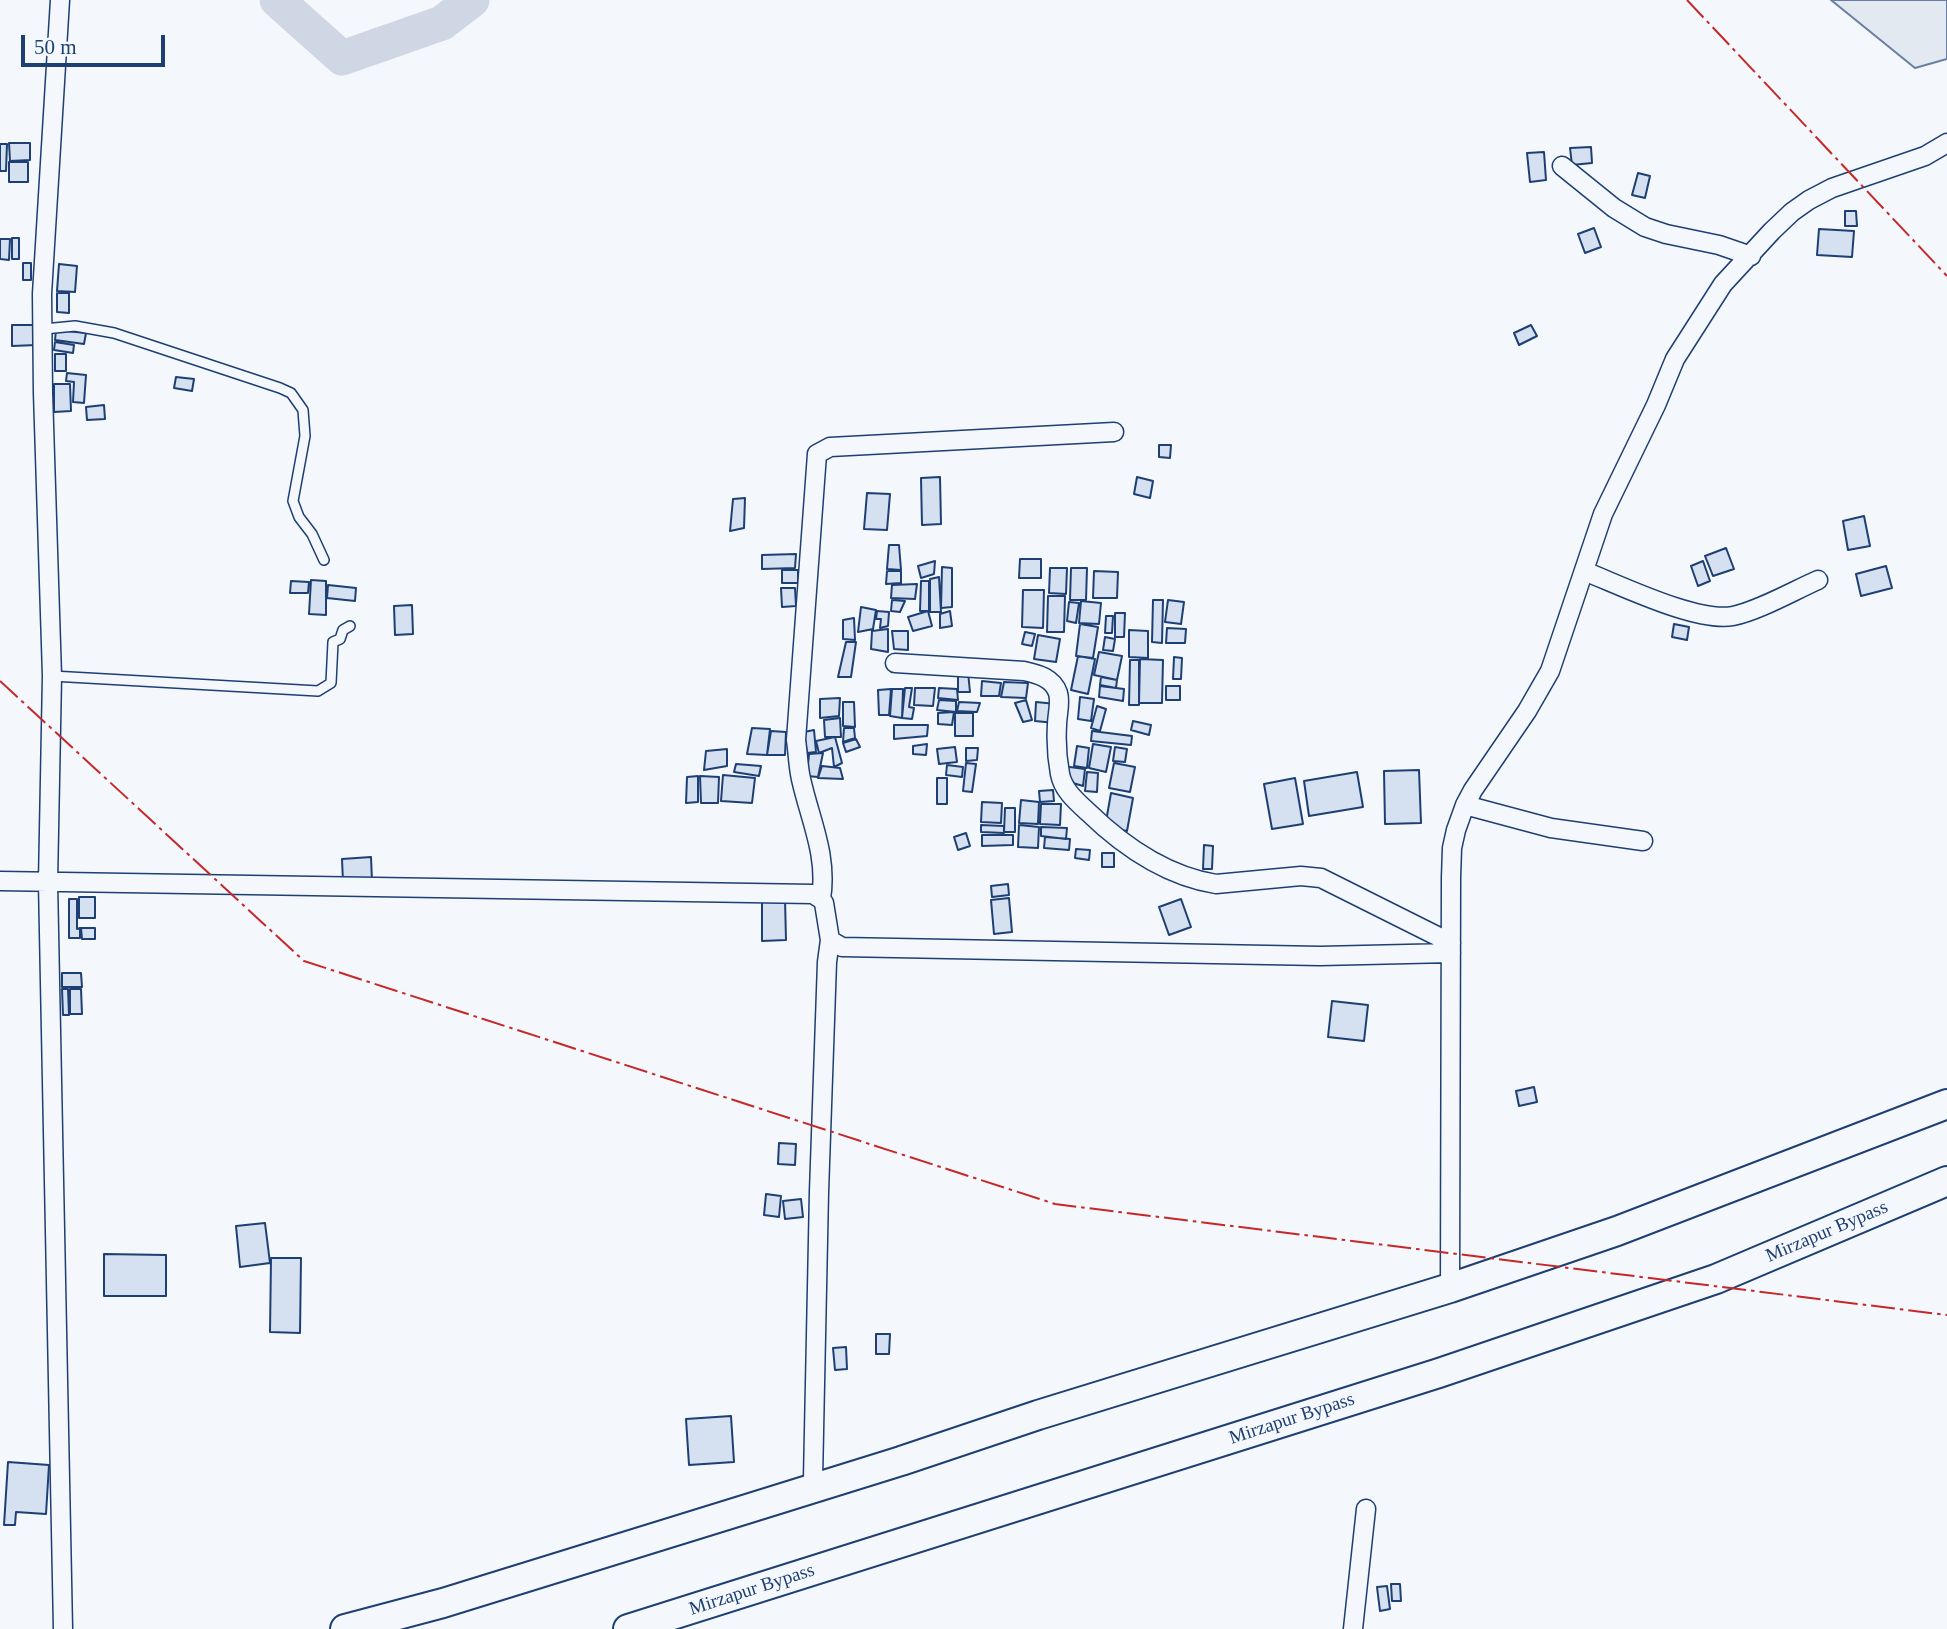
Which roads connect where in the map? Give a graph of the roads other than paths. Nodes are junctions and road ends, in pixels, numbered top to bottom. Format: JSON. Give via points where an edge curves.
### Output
{"nodes":[{"id":1,"x":60,"y":0,"type":"edge"},
{"id":2,"x":1947,"y":143,"type":"edge"},
{"id":3,"x":1562,"y":166,"type":"dead end"},
{"id":4,"x":1751,"y":256,"type":"junction"},
{"id":5,"x":44,"y":329,"type":"junction"},
{"id":6,"x":1114,"y":432,"type":"dead end"},
{"id":7,"x":324,"y":560,"type":"dead end"},
{"id":8,"x":1584,"y":571,"type":"junction"},
{"id":9,"x":1818,"y":580,"type":"dead end"},
{"id":10,"x":350,"y":626,"type":"dead end"},
{"id":11,"x":895,"y":663,"type":"dead end"},
{"id":12,"x":52,"y":676,"type":"junction"},
{"id":13,"x":1465,"y":805,"type":"junction"},
{"id":14,"x":1643,"y":841,"type":"dead end"},
{"id":15,"x":0,"y":881,"type":"edge"},
{"id":16,"x":48,"y":882,"type":"junction"},
{"id":17,"x":821,"y":898,"type":"junction"},
{"id":18,"x":830,"y":940,"type":"junction"},
{"id":19,"x":1451,"y":948,"type":"junction"},
{"id":20,"x":1947,"y":1104,"type":"edge"},
{"id":21,"x":1947,"y":1181,"type":"edge"},
{"id":22,"x":1450,"y":1288,"type":"junction"},
{"id":23,"x":813,"y":1479,"type":"dead end"},
{"id":24,"x":1366,"y":1509,"type":"dead end"},
{"id":25,"x":63,"y":1629,"type":"edge"},
{"id":26,"x":345,"y":1629,"type":"edge"},
{"id":27,"x":628,"y":1629,"type":"edge"},
{"id":28,"x":1353,"y":1629,"type":"edge"}],
"edges":[{"from":1,"to":5,"type":"street","via":[[42,294]]},
{"from":2,"to":4,"type":"street","via":[[1925,156],[1809,200]]},
{"from":3,"to":4,"type":"street","via":[[1646,228]]},
{"from":4,"to":8,"type":"street","via":[[1723,284],[1675,359],[1603,514]]},
{"from":5,"to":7,"type":"lane","via":[[75,326],[114,333],[291,393],[303,410],[305,428],[293,501]]},
{"from":5,"to":12,"type":"street"},
{"from":6,"to":17,"type":"street","via":[[830,447],[817,454],[796,740],[821,859]]},
{"from":8,"to":9,"type":"street","via":[[1692,614],[1718,618],[1735,616]]},
{"from":8,"to":13,"type":"street","via":[[1550,671]]},
{"from":10,"to":12,"type":"lane","via":[[333,642],[331,683],[318,691]]},
{"from":11,"to":19,"type":"street","via":[[1024,671],[1051,682],[1058,694],[1056,724],[1064,785],[1114,838],[1153,862],[1216,884],[1321,878]]},
{"from":12,"to":16,"type":"street"},
{"from":13,"to":14,"type":"street","via":[[1550,828]]},
{"from":13,"to":19,"type":"street","via":[[1452,848]]},
{"from":15,"to":16,"type":"street"},
{"from":16,"to":17,"type":"street","via":[[813,894]]},
{"from":16,"to":25,"type":"street"},
{"from":17,"to":18,"type":"street"},
{"from":18,"to":19,"type":"street","via":[[837,946],[856,947],[1320,956]]},
{"from":18,"to":23,"type":"street"},
{"from":19,"to":22,"type":"street"},
{"from":20,"to":22,"type":"highway","via":[[1617,1231]]},
{"from":21,"to":27,"type":"highway","name":"Mirzapur Bypass","via":[[1716,1279],[1466,1364]]},
{"from":22,"to":26,"type":"highway","via":[[738,1512]]},
{"from":24,"to":28,"type":"street"}]}
